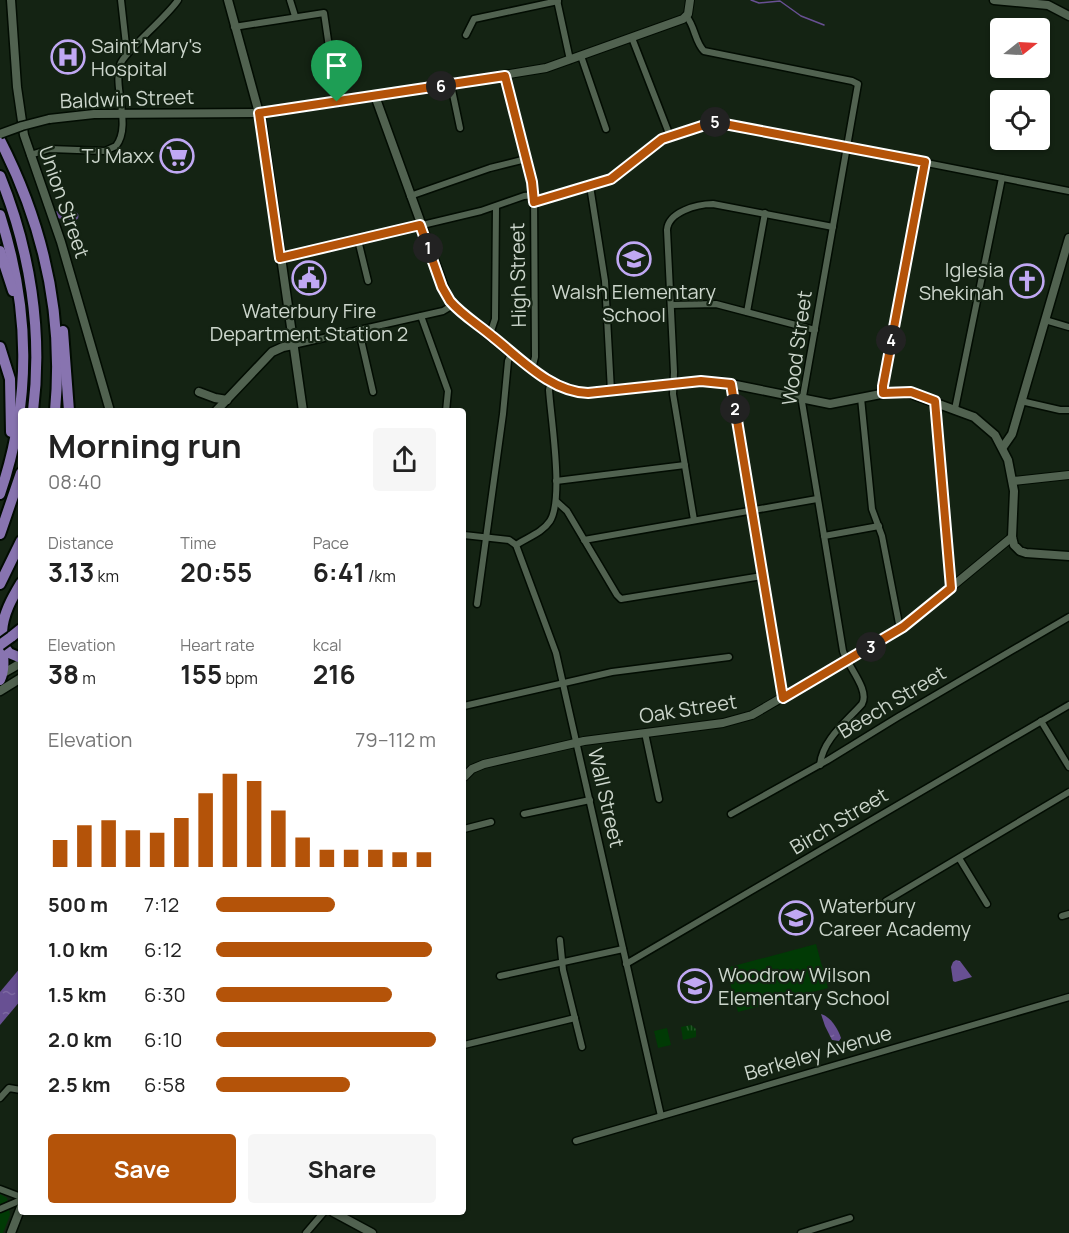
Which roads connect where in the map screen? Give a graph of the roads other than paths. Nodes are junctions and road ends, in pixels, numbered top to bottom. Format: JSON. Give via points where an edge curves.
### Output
{"nodes":[{"id":1,"x":11,"y":0,"type":"edge"},
{"id":2,"x":121,"y":0,"type":"edge"},
{"id":3,"x":178,"y":0,"type":"edge"},
{"id":4,"x":228,"y":0,"type":"edge"},
{"id":5,"x":290,"y":0,"type":"edge"},
{"id":6,"x":557,"y":0,"type":"edge"},
{"id":7,"x":690,"y":0,"type":"edge"},
{"id":8,"x":994,"y":0,"type":"edge"},
{"id":9,"x":1068,"y":14,"type":"edge"},
{"id":10,"x":295,"y":16,"type":"junction"},
{"id":11,"x":687,"y":17,"type":"junction"},
{"id":12,"x":234,"y":27,"type":"junction"},
{"id":13,"x":466,"y":35,"type":"dead end"},
{"id":14,"x":632,"y":38,"type":"junction"},
{"id":15,"x":127,"y":54,"type":"junction"},
{"id":16,"x":581,"y":56,"type":"junction"},
{"id":17,"x":570,"y":60,"type":"junction"},
{"id":18,"x":505,"y":76,"type":"junction"},
{"id":19,"x":451,"y":85,"type":"junction"},
{"id":20,"x":375,"y":96,"type":"junction"},
{"id":21,"x":337,"y":102,"type":"junction"},
{"id":22,"x":121,"y":113,"type":"junction"},
{"id":23,"x":259,"y":113,"type":"junction"},
{"id":24,"x":460,"y":128,"type":"dead end"},
{"id":25,"x":606,"y":129,"type":"dead end"},
{"id":26,"x":0,"y":134,"type":"edge"},
{"id":27,"x":670,"y":136,"type":"junction"},
{"id":28,"x":0,"y":140,"type":"edge"},
{"id":29,"x":847,"y":147,"type":"junction"},
{"id":30,"x":30,"y":155,"type":"junction"},
{"id":31,"x":526,"y":159,"type":"junction"},
{"id":32,"x":925,"y":162,"type":"junction"},
{"id":33,"x":0,"y":176,"type":"edge"},
{"id":34,"x":1002,"y":178,"type":"junction"},
{"id":35,"x":590,"y":186,"type":"junction"},
{"id":36,"x":1069,"y":191,"type":"edge"},
{"id":37,"x":410,"y":196,"type":"junction"},
{"id":38,"x":534,"y":198,"type":"junction"},
{"id":39,"x":496,"y":207,"type":"junction"},
{"id":40,"x":765,"y":213,"type":"junction"},
{"id":41,"x":0,"y":215,"type":"edge"},
{"id":42,"x":420,"y":225,"type":"junction"},
{"id":43,"x":833,"y":228,"type":"junction"},
{"id":44,"x":1069,"y":238,"type":"edge"},
{"id":45,"x":358,"y":240,"type":"junction"},
{"id":46,"x":0,"y":251,"type":"edge"},
{"id":47,"x":280,"y":258,"type":"junction"},
{"id":48,"x":368,"y":281,"type":"dead end"},
{"id":49,"x":53,"y":298,"type":"junction"},
{"id":50,"x":671,"y":304,"type":"junction"},
{"id":51,"x":453,"y":305,"type":"junction"},
{"id":52,"x":747,"y":312,"type":"junction"},
{"id":53,"x":421,"y":316,"type":"junction"},
{"id":54,"x":1045,"y":320,"type":"junction"},
{"id":55,"x":1069,"y":327,"type":"edge"},
{"id":56,"x":815,"y":330,"type":"junction"},
{"id":57,"x":359,"y":331,"type":"junction"},
{"id":58,"x":490,"y":334,"type":"junction"},
{"id":59,"x":22,"y":337,"type":"junction"},
{"id":60,"x":293,"y":345,"type":"junction"},
{"id":61,"x":0,"y":347,"type":"edge"},
{"id":62,"x":512,"y":352,"type":"junction"},
{"id":63,"x":532,"y":369,"type":"junction"},
{"id":64,"x":551,"y":381,"type":"junction"},
{"id":65,"x":673,"y":384,"type":"junction"},
{"id":66,"x":731,"y":384,"type":"junction"},
{"id":67,"x":611,"y":391,"type":"junction"},
{"id":68,"x":199,"y":392,"type":"dead end"},
{"id":69,"x":373,"y":392,"type":"dead end"},
{"id":70,"x":883,"y":393,"type":"junction"},
{"id":71,"x":861,"y":398,"type":"junction"},
{"id":72,"x":802,"y":399,"type":"junction"},
{"id":73,"x":227,"y":400,"type":"junction"},
{"id":74,"x":1021,"y":400,"type":"junction"},
{"id":75,"x":935,"y":401,"type":"junction"},
{"id":76,"x":20,"y":408,"type":"edge"},
{"id":77,"x":33,"y":408,"type":"edge"},
{"id":78,"x":54,"y":408,"type":"edge"},
{"id":79,"x":69,"y":408,"type":"edge"},
{"id":80,"x":109,"y":408,"type":"edge"},
{"id":81,"x":219,"y":408,"type":"edge"},
{"id":82,"x":303,"y":408,"type":"edge"},
{"id":83,"x":446,"y":408,"type":"edge"},
{"id":84,"x":955,"y":409,"type":"junction"},
{"id":85,"x":1069,"y":410,"type":"edge"},
{"id":86,"x":18,"y":423,"type":"edge"},
{"id":87,"x":1003,"y":447,"type":"junction"},
{"id":88,"x":685,"y":465,"type":"junction"},
{"id":89,"x":1069,"y":475,"type":"edge"},
{"id":90,"x":556,"y":481,"type":"junction"},
{"id":91,"x":1013,"y":481,"type":"junction"},
{"id":92,"x":18,"y":482,"type":"edge"},
{"id":93,"x":0,"y":483,"type":"edge"},
{"id":94,"x":0,"y":494,"type":"edge"},
{"id":95,"x":817,"y":499,"type":"junction"},
{"id":96,"x":557,"y":502,"type":"junction"},
{"id":97,"x":751,"y":510,"type":"junction"},
{"id":98,"x":694,"y":519,"type":"junction"},
{"id":99,"x":879,"y":526,"type":"junction"},
{"id":100,"x":0,"y":534,"type":"edge"},
{"id":101,"x":466,"y":535,"type":"edge"},
{"id":102,"x":824,"y":536,"type":"junction"},
{"id":103,"x":486,"y":537,"type":"junction"},
{"id":104,"x":1012,"y":537,"type":"junction"},
{"id":105,"x":584,"y":540,"type":"junction"},
{"id":106,"x":516,"y":545,"type":"junction"},
{"id":107,"x":18,"y":547,"type":"edge"},
{"id":108,"x":1069,"y":556,"type":"edge"},
{"id":109,"x":762,"y":576,"type":"junction"},
{"id":110,"x":0,"y":584,"type":"edge"},
{"id":111,"x":951,"y":588,"type":"junction"},
{"id":112,"x":18,"y":589,"type":"edge"},
{"id":113,"x":477,"y":604,"type":"dead end"},
{"id":114,"x":1069,"y":617,"type":"edge"},
{"id":115,"x":900,"y":629,"type":"junction"},
{"id":116,"x":18,"y":631,"type":"edge"},
{"id":117,"x":4,"y":641,"type":"edge"},
{"id":118,"x":18,"y":657,"type":"edge"},
{"id":119,"x":729,"y":657,"type":"dead end"},
{"id":120,"x":846,"y":661,"type":"junction"},
{"id":121,"x":18,"y":665,"type":"edge"},
{"id":122,"x":1,"y":676,"type":"edge"},
{"id":123,"x":18,"y":680,"type":"edge"},
{"id":124,"x":563,"y":683,"type":"junction"},
{"id":125,"x":0,"y":691,"type":"edge"},
{"id":126,"x":783,"y":698,"type":"junction"},
{"id":127,"x":1069,"y":705,"type":"edge"},
{"id":128,"x":466,"y":706,"type":"edge"},
{"id":129,"x":1041,"y":722,"type":"junction"},
{"id":130,"x":645,"y":733,"type":"junction"},
{"id":131,"x":576,"y":742,"type":"junction"},
{"id":132,"x":820,"y":765,"type":"junction"},
{"id":133,"x":1069,"y":767,"type":"edge"},
{"id":134,"x":466,"y":775,"type":"edge"},
{"id":135,"x":1069,"y":792,"type":"edge"},
{"id":136,"x":659,"y":799,"type":"dead end"},
{"id":137,"x":590,"y":800,"type":"junction"},
{"id":138,"x":524,"y":814,"type":"dead end"},
{"id":139,"x":731,"y":814,"type":"dead end"},
{"id":140,"x":491,"y":822,"type":"dead end"},
{"id":141,"x":466,"y":828,"type":"edge"},
{"id":142,"x":959,"y":858,"type":"junction"},
{"id":143,"x":886,"y":902,"type":"dead end"},
{"id":144,"x":987,"y":904,"type":"dead end"},
{"id":145,"x":560,"y":940,"type":"dead end"},
{"id":146,"x":623,"y":949,"type":"junction"},
{"id":147,"x":562,"y":963,"type":"junction"},
{"id":148,"x":626,"y":964,"type":"junction"},
{"id":149,"x":500,"y":976,"type":"dead end"},
{"id":150,"x":1069,"y":997,"type":"edge"},
{"id":151,"x":575,"y":1018,"type":"junction"},
{"id":152,"x":466,"y":1045,"type":"edge"},
{"id":153,"x":582,"y":1047,"type":"dead end"},
{"id":154,"x":18,"y":1090,"type":"edge"},
{"id":155,"x":0,"y":1098,"type":"edge"},
{"id":156,"x":661,"y":1116,"type":"junction"},
{"id":157,"x":576,"y":1141,"type":"dead end"},
{"id":158,"x":0,"y":1189,"type":"edge"},
{"id":159,"x":18,"y":1198,"type":"edge"},
{"id":160,"x":18,"y":1200,"type":"edge"},
{"id":161,"x":0,"y":1209,"type":"edge"},
{"id":162,"x":18,"y":1215,"type":"edge"},
{"id":163,"x":321,"y":1215,"type":"edge"},
{"id":164,"x":339,"y":1215,"type":"edge"},
{"id":165,"x":850,"y":1218,"type":"dead end"},
{"id":166,"x":11,"y":1233,"type":"edge"},
{"id":167,"x":306,"y":1233,"type":"edge"},
{"id":168,"x":372,"y":1233,"type":"edge"},
{"id":169,"x":801,"y":1233,"type":"edge"}],
"edges":[{"from":1,"to":30,"type":"main road","name":"Union Street","via":[[18,101]]},
{"from":2,"to":15,"type":"street"},
{"from":3,"to":15,"type":"street"},
{"from":4,"to":12,"type":"main road"},
{"from":5,"to":10,"type":"street"},
{"from":6,"to":13,"type":"street","via":[[474,19]]},
{"from":6,"to":17,"type":"street"},
{"from":7,"to":11,"type":"street"},
{"from":8,"to":9,"type":"main road","via":[[1045,5]]},
{"from":10,"to":12,"type":"street"},
{"from":10,"to":21,"type":"street","via":[[325,14]]},
{"from":11,"to":14,"type":"street"},
{"from":11,"to":29,"type":"street","name":"Wood Street","via":[[704,51],[856,82]]},
{"from":12,"to":23,"type":"main road"},
{"from":14,"to":16,"type":"street"},
{"from":14,"to":27,"type":"street"},
{"from":15,"to":22,"type":"street","via":[[119,68]]},
{"from":16,"to":17,"type":"street"},
{"from":16,"to":25,"type":"street"},
{"from":17,"to":18,"type":"street"},
{"from":18,"to":19,"type":"street"},
{"from":18,"to":31,"type":"street","name":"High Street"},
{"from":19,"to":20,"type":"street"},
{"from":19,"to":24,"type":"street"},
{"from":20,"to":21,"type":"main road","name":"Baldwin Street"},
{"from":20,"to":37,"type":"main road"},
{"from":21,"to":23,"type":"main road","name":"Baldwin Street"},
{"from":22,"to":23,"type":"main road","name":"Baldwin Street"},
{"from":22,"to":26,"type":"main road","name":"Baldwin Street","bridge":true,"via":[[49,119]]},
{"from":22,"to":30,"type":"street","via":[[121,139],[111,150],[53,149]]},
{"from":23,"to":47,"type":"main road"},
{"from":27,"to":29,"type":"street","via":[[722,122]]},
{"from":27,"to":35,"type":"street","via":[[614,177]]},
{"from":28,"to":49,"type":"highway","via":[[30,206]]},
{"from":29,"to":32,"type":"street"},
{"from":29,"to":43,"type":"street","name":"Wood Street"},
{"from":30,"to":80,"type":"main road","name":"Union Street","via":[[61,242]]},
{"from":31,"to":37,"type":"street"},
{"from":31,"to":38,"type":"street","name":"High Street"},
{"from":32,"to":34,"type":"street"},
{"from":32,"to":70,"type":"street"},
{"from":33,"to":77,"type":"highway","via":[[20,232],[33,297],[37,351]]},
{"from":34,"to":36,"type":"street"},
{"from":34,"to":84,"type":"street"},
{"from":35,"to":38,"type":"street"},
{"from":35,"to":67,"type":"street","via":[[604,281]]},
{"from":37,"to":42,"type":"main road"},
{"from":38,"to":39,"type":"street","via":[[524,196]]},
{"from":38,"to":63,"type":"street","name":"High Street","via":[[536,357]]},
{"from":39,"to":42,"type":"street"},
{"from":39,"to":58,"type":"street","via":[[495,319]]},
{"from":40,"to":43,"type":"street"},
{"from":40,"to":50,"type":"street","via":[[707,204],[671,219],[667,230]]},
{"from":40,"to":52,"type":"street"},
{"from":41,"to":59,"type":"highway","via":[[18,281]]},
{"from":42,"to":45,"type":"street"},
{"from":42,"to":51,"type":"main road","via":[[442,287]]},
{"from":43,"to":56,"type":"street","name":"Wood Street"},
{"from":44,"to":54,"type":"main road"},
{"from":45,"to":47,"type":"street"},
{"from":45,"to":48,"type":"street"},
{"from":46,"to":59,"type":"highway","via":[[13,289]]},
{"from":47,"to":60,"type":"main road"},
{"from":49,"to":78,"type":"highway","via":[[57,356]]},
{"from":49,"to":79,"type":"highway","via":[[61,316]]},
{"from":50,"to":52,"type":"street","via":[[711,303]]},
{"from":50,"to":65,"type":"street"},
{"from":51,"to":53,"type":"street"},
{"from":51,"to":58,"type":"main road"},
{"from":52,"to":56,"type":"street"},
{"from":53,"to":57,"type":"street"},
{"from":53,"to":83,"type":"street","via":[[448,391]]},
{"from":54,"to":55,"type":"street"},
{"from":54,"to":74,"type":"main road"},
{"from":56,"to":72,"type":"street","name":"Wood Street"},
{"from":57,"to":60,"type":"street"},
{"from":57,"to":69,"type":"street"},
{"from":58,"to":62,"type":"main road"},
{"from":59,"to":76,"type":"highway"},
{"from":60,"to":73,"type":"main road","via":[[272,352]]},
{"from":60,"to":82,"type":"main road"},
{"from":61,"to":93,"type":"highway","via":[[9,373],[12,401],[10,440]]},
{"from":62,"to":63,"type":"main road"},
{"from":62,"to":103,"type":"street"},
{"from":63,"to":64,"type":"main road"},
{"from":64,"to":67,"type":"main road","via":[[579,392]]},
{"from":64,"to":90,"type":"street"},
{"from":65,"to":66,"type":"main road"},
{"from":65,"to":67,"type":"main road"},
{"from":65,"to":88,"type":"street"},
{"from":66,"to":72,"type":"main road"},
{"from":66,"to":97,"type":"street"},
{"from":68,"to":73,"type":"main road"},
{"from":70,"to":71,"type":"main road"},
{"from":70,"to":75,"type":"main road","via":[[911,392]]},
{"from":71,"to":72,"type":"main road","via":[[830,404]]},
{"from":71,"to":99,"type":"street","via":[[872,509]]},
{"from":72,"to":95,"type":"street","name":"Wood Street"},
{"from":73,"to":81,"type":"main road"},
{"from":74,"to":85,"type":"street"},
{"from":74,"to":87,"type":"main road","via":[[1011,437]]},
{"from":75,"to":84,"type":"main road"},
{"from":75,"to":111,"type":"street"},
{"from":84,"to":87,"type":"main road","via":[[982,422]]},
{"from":86,"to":94,"type":"highway"},
{"from":87,"to":91,"type":"main road"},
{"from":88,"to":90,"type":"street"},
{"from":88,"to":98,"type":"street"},
{"from":89,"to":91,"type":"street"},
{"from":90,"to":96,"type":"street"},
{"from":91,"to":104,"type":"main road"},
{"from":92,"to":100,"type":"highway"},
{"from":95,"to":97,"type":"street"},
{"from":95,"to":102,"type":"street","name":"Wood Street"},
{"from":96,"to":105,"type":"street"},
{"from":96,"to":106,"type":"street","via":[[546,526]]},
{"from":97,"to":98,"type":"street"},
{"from":97,"to":109,"type":"street"},
{"from":98,"to":105,"type":"street"},
{"from":99,"to":102,"type":"street"},
{"from":99,"to":115,"type":"street"},
{"from":101,"to":103,"type":"street"},
{"from":102,"to":120,"type":"street","name":"Wood Street"},
{"from":103,"to":106,"type":"street"},
{"from":103,"to":113,"type":"street"},
{"from":104,"to":108,"type":"main road","via":[[1015,547],[1023,552]]},
{"from":104,"to":111,"type":"street","name":"Oak Street"},
{"from":105,"to":109,"type":"street","via":[[621,599]]},
{"from":106,"to":124,"type":"street","name":"Wall Street","via":[[554,646]]},
{"from":107,"to":110,"type":"highway"},
{"from":109,"to":126,"type":"street"},
{"from":111,"to":115,"type":"street","name":"Oak Street"},
{"from":112,"to":117,"type":"highway","via":[[5,615]]},
{"from":114,"to":132,"type":"street","name":"Beech Street"},
{"from":115,"to":120,"type":"street","name":"Oak Street"},
{"from":116,"to":117,"type":"highway"},
{"from":117,"to":118,"type":"highway","via":[[8,652]]},
{"from":117,"to":122,"type":"highway"},
{"from":119,"to":124,"type":"street","via":[[612,672]]},
{"from":120,"to":126,"type":"street","name":"Oak Street"},
{"from":120,"to":132,"type":"street","name":"Wood Street","via":[[865,697],[825,747]]},
{"from":121,"to":122,"type":"main road"},
{"from":123,"to":125,"type":"main road"},
{"from":124,"to":128,"type":"street"},
{"from":124,"to":131,"type":"street","name":"Wall Street"},
{"from":126,"to":130,"type":"street","name":"Oak Street","via":[[737,720]]},
{"from":127,"to":129,"type":"street","name":"Birch Street"},
{"from":129,"to":133,"type":"street"},
{"from":129,"to":148,"type":"street","name":"Birch Street"},
{"from":130,"to":131,"type":"street","name":"Oak Street"},
{"from":130,"to":136,"type":"street"},
{"from":131,"to":134,"type":"street","name":"Oak Street","via":[[484,764]]},
{"from":131,"to":137,"type":"street","name":"Wall Street"},
{"from":132,"to":139,"type":"street","name":"Beech Street"},
{"from":135,"to":142,"type":"street"},
{"from":137,"to":138,"type":"street"},
{"from":137,"to":146,"type":"street","name":"Wall Street"},
{"from":140,"to":141,"type":"street"},
{"from":142,"to":143,"type":"street"},
{"from":142,"to":144,"type":"street"},
{"from":145,"to":147,"type":"street"},
{"from":146,"to":147,"type":"street"},
{"from":146,"to":148,"type":"street","name":"Wall Street"},
{"from":147,"to":149,"type":"street"},
{"from":147,"to":151,"type":"street"},
{"from":148,"to":156,"type":"street","name":"Wall Street"},
{"from":150,"to":156,"type":"street","name":"Berkeley Avenue"},
{"from":151,"to":152,"type":"street"},
{"from":151,"to":153,"type":"street"},
{"from":154,"to":155,"type":"street","via":[[9,1088]]},
{"from":156,"to":157,"type":"street","name":"Berkeley Avenue"},
{"from":158,"to":159,"type":"street"},
{"from":160,"to":161,"type":"street"},
{"from":162,"to":166,"type":"main road"},
{"from":163,"to":167,"type":"street"},
{"from":164,"to":168,"type":"main road"},
{"from":165,"to":169,"type":"street"}]}
